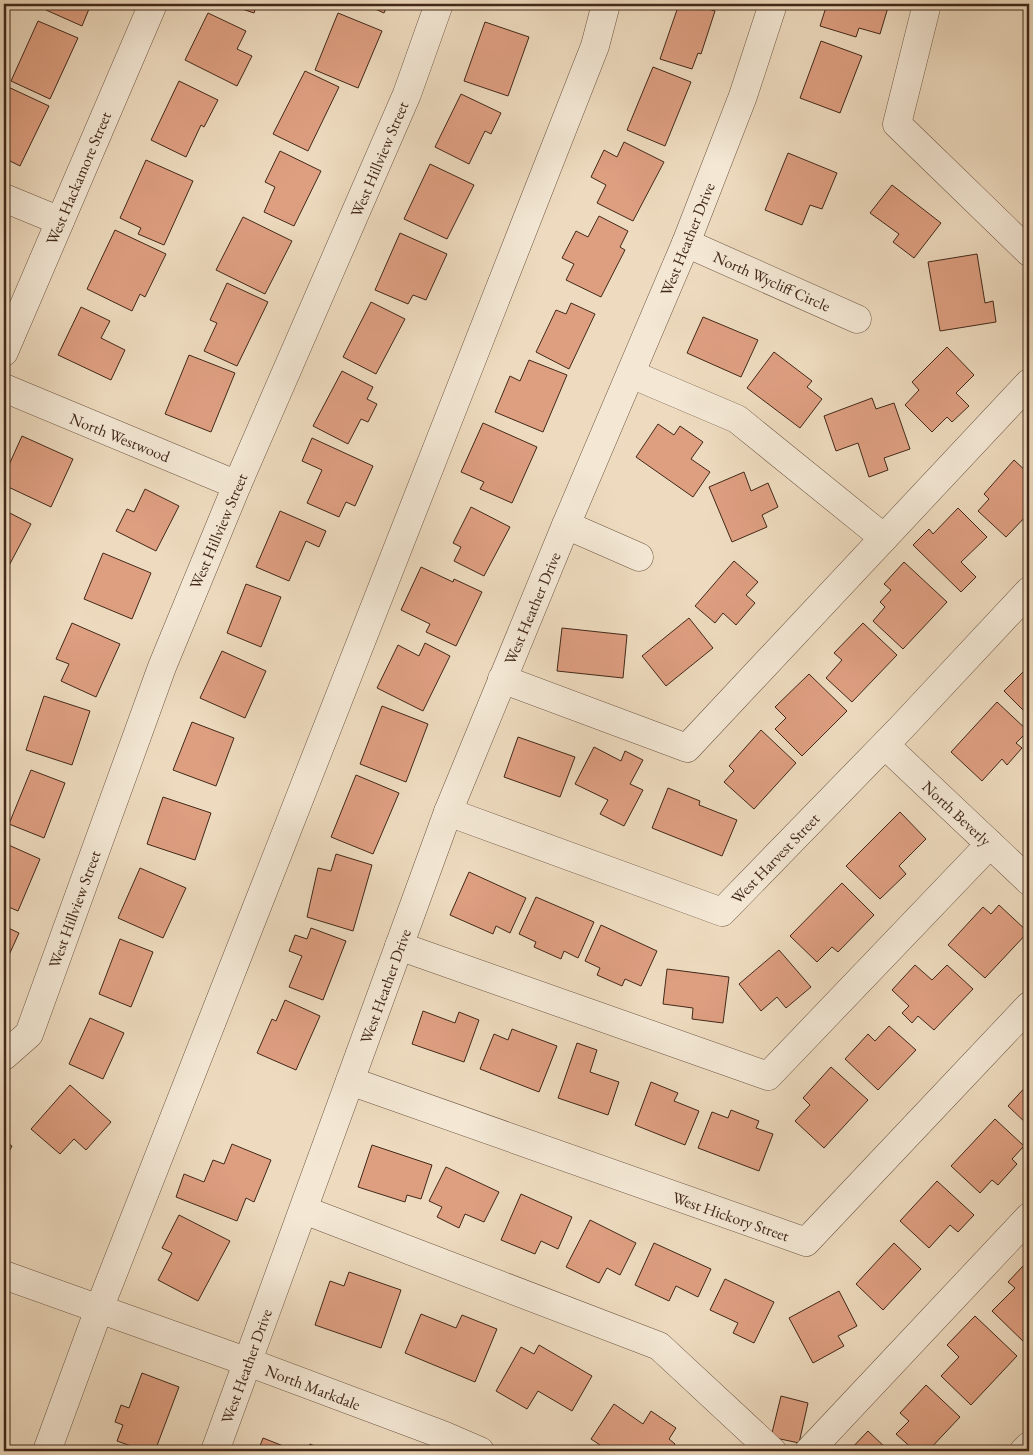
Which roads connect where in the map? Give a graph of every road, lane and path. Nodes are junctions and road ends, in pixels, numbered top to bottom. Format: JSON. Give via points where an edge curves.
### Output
{"nodes":[{"id":1,"x":153,"y":4,"type":"edge"},
{"id":2,"x":439,"y":4,"type":"edge"},
{"id":3,"x":606,"y":4,"type":"edge"},
{"id":4,"x":773,"y":4,"type":"edge"},
{"id":5,"x":927,"y":4,"type":"edge"},
{"id":6,"x":4,"y":198,"type":"edge"},
{"id":7,"x":60,"y":221,"type":"junction"},
{"id":8,"x":686,"y":243,"type":"junction"},
{"id":9,"x":1029,"y":252,"type":"edge"},
{"id":10,"x":857,"y":319,"type":"dead end"},
{"id":11,"x":4,"y":352,"type":"edge"},
{"id":12,"x":631,"y":374,"type":"junction"},
{"id":13,"x":1029,"y":383,"type":"edge"},
{"id":14,"x":4,"y":388,"type":"edge"},
{"id":15,"x":237,"y":485,"type":"junction"},
{"id":16,"x":566,"y":525,"type":"junction"},
{"id":17,"x":884,"y":538,"type":"junction"},
{"id":18,"x":639,"y":557,"type":"dead end"},
{"id":19,"x":1029,"y":591,"type":"edge"},
{"id":20,"x":502,"y":679,"type":"junction"},
{"id":21,"x":884,"y":744,"type":"junction"},
{"id":22,"x":448,"y":812,"type":"junction"},
{"id":23,"x":990,"y":844,"type":"junction"},
{"id":24,"x":1029,"y":881,"type":"edge"},
{"id":25,"x":399,"y":946,"type":"junction"},
{"id":26,"x":1029,"y":1006,"type":"edge"},
{"id":27,"x":4,"y":1056,"type":"edge"},
{"id":28,"x":350,"y":1081,"type":"junction"},
{"id":29,"x":304,"y":1210,"type":"junction"},
{"id":30,"x":1029,"y":1217,"type":"edge"},
{"id":31,"x":4,"y":1276,"type":"edge"},
{"id":32,"x":100,"y":1309,"type":"junction"},
{"id":33,"x":248,"y":1362,"type":"junction"},
{"id":34,"x":1029,"y":1446,"type":"edge"},
{"id":35,"x":47,"y":1451,"type":"edge"},
{"id":36,"x":215,"y":1451,"type":"edge"},
{"id":37,"x":480,"y":1451,"type":"edge"},
{"id":38,"x":772,"y":1451,"type":"edge"},
{"id":39,"x":809,"y":1451,"type":"edge"},
{"id":40,"x":1024,"y":1451,"type":"edge"}],
"edges":[{"from":1,"to":7,"type":"street","name":"West Hackamore Street"},
{"from":2,"to":15,"type":"street","name":"West Hillview Street","via":[[407,94]]},
{"from":3,"to":32,"type":"street","via":[[572,105]]},
{"from":4,"to":8,"type":"street","name":"West Heather Drive","via":[[743,96]]},
{"from":5,"to":9,"type":"street","via":[[897,124]]},
{"from":6,"to":7,"type":"street"},
{"from":7,"to":11,"type":"street","name":"West Hackamore Street"},
{"from":8,"to":10,"type":"street","name":"North Wycliff Circle"},
{"from":8,"to":12,"type":"street","name":"West Heather Drive"},
{"from":12,"to":16,"type":"street","name":"West Heather Drive"},
{"from":12,"to":17,"type":"street","via":[[737,419]]},
{"from":13,"to":17,"type":"street"},
{"from":14,"to":15,"type":"street","name":"North Westwood"},
{"from":15,"to":27,"type":"street","name":"West Hillview Street","via":[[162,667],[29,1034]]},
{"from":16,"to":18,"type":"street"},
{"from":16,"to":20,"type":"street","name":"West Heather Drive"},
{"from":17,"to":20,"type":"street","via":[[687,748]]},
{"from":19,"to":21,"type":"street","name":"West Harvest Street"},
{"from":20,"to":22,"type":"street","name":"West Heather Drive"},
{"from":21,"to":22,"type":"street","name":"West Harvest Street","via":[[722,912]]},
{"from":21,"to":23,"type":"street","name":"North Beverly"},
{"from":22,"to":25,"type":"street","name":"West Heather Drive"},
{"from":23,"to":24,"type":"street","name":"North Beverly"},
{"from":23,"to":25,"type":"street","via":[[768,1076]]},
{"from":25,"to":28,"type":"street","name":"West Heather Drive"},
{"from":26,"to":28,"type":"street","name":"West Hickory Street","via":[[806,1242]]},
{"from":28,"to":29,"type":"street","name":"West Heather Drive"},
{"from":29,"to":33,"type":"street","name":"West Heather Drive"},
{"from":29,"to":38,"type":"street","via":[[659,1346]]},
{"from":30,"to":39,"type":"street"},
{"from":31,"to":32,"type":"street","name":"North Markdale"},
{"from":32,"to":33,"type":"street","name":"North Markdale"},
{"from":32,"to":35,"type":"street"},
{"from":33,"to":36,"type":"street","name":"West Heather Drive"},
{"from":33,"to":37,"type":"street","name":"North Markdale"},
{"from":34,"to":40,"type":"street"}]}
